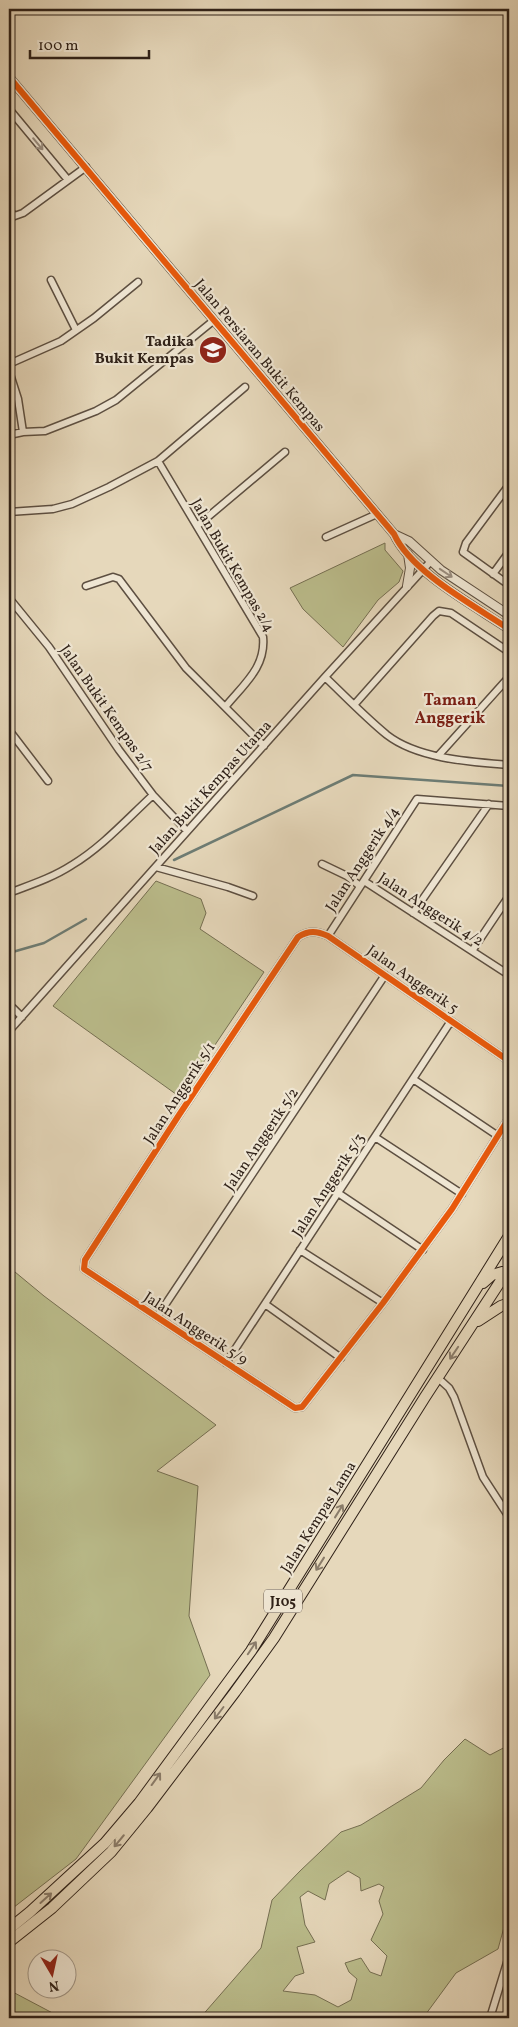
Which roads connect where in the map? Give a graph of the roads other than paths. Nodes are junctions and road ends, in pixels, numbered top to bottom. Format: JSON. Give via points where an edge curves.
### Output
{"nodes":[{"id":1,"x":9,"y":77,"type":"edge"},
{"id":2,"x":9,"y":108,"type":"edge"},
{"id":3,"x":86,"y":167,"type":"junction"},
{"id":4,"x":68,"y":180,"type":"junction"},
{"id":5,"x":9,"y":209,"type":"edge"},
{"id":6,"x":11,"y":217,"type":"edge"},
{"id":7,"x":51,"y":280,"type":"dead end"},
{"id":8,"x":138,"y":282,"type":"dead end"},
{"id":9,"x":213,"y":321,"type":"junction"},
{"id":10,"x":76,"y":330,"type":"junction"},
{"id":11,"x":9,"y":364,"type":"edge"},
{"id":12,"x":9,"y":371,"type":"edge"},
{"id":13,"x":245,"y":388,"type":"dead end"},
{"id":14,"x":23,"y":432,"type":"junction"},
{"id":15,"x":9,"y":435,"type":"edge"},
{"id":16,"x":285,"y":452,"type":"dead end"},
{"id":17,"x":158,"y":460,"type":"junction"},
{"id":18,"x":509,"y":485,"type":"edge"},
{"id":19,"x":9,"y":512,"type":"edge"},
{"id":20,"x":377,"y":514,"type":"junction"},
{"id":21,"x":197,"y":526,"type":"junction"},
{"id":22,"x":394,"y":534,"type":"junction"},
{"id":23,"x":326,"y":537,"type":"dead end"},
{"id":24,"x":407,"y":552,"type":"junction"},
{"id":25,"x":509,"y":552,"type":"edge"},
{"id":26,"x":431,"y":561,"type":"junction"},
{"id":27,"x":423,"y":570,"type":"junction"},
{"id":28,"x":493,"y":574,"type":"junction"},
{"id":29,"x":509,"y":585,"type":"edge"},
{"id":30,"x":86,"y":586,"type":"dead end"},
{"id":31,"x":407,"y":586,"type":"junction"},
{"id":32,"x":9,"y":598,"type":"edge"},
{"id":33,"x":509,"y":615,"type":"edge"},
{"id":34,"x":509,"y":629,"type":"edge"},
{"id":35,"x":509,"y":652,"type":"edge"},
{"id":36,"x":325,"y":677,"type":"junction"},
{"id":37,"x":509,"y":677,"type":"edge"},
{"id":38,"x":354,"y":705,"type":"junction"},
{"id":39,"x":226,"y":706,"type":"junction"},
{"id":40,"x":9,"y":730,"type":"edge"},
{"id":41,"x":264,"y":746,"type":"junction"},
{"id":42,"x":438,"y":756,"type":"junction"},
{"id":43,"x":509,"y":764,"type":"edge"},
{"id":44,"x":48,"y":781,"type":"dead end"},
{"id":45,"x":153,"y":795,"type":"junction"},
{"id":46,"x":489,"y":804,"type":"junction"},
{"id":47,"x":509,"y":806,"type":"edge"},
{"id":48,"x":186,"y":831,"type":"junction"},
{"id":49,"x":322,"y":864,"type":"dead end"},
{"id":50,"x":156,"y":867,"type":"junction"},
{"id":51,"x":362,"y":883,"type":"junction"},
{"id":52,"x":9,"y":893,"type":"edge"},
{"id":53,"x":253,"y":896,"type":"dead end"},
{"id":54,"x":509,"y":896,"type":"edge"},
{"id":55,"x":413,"y":913,"type":"junction"},
{"id":56,"x":328,"y":936,"type":"junction"},
{"id":57,"x":298,"y":937,"type":"joint"},
{"id":58,"x":472,"y":951,"type":"junction"},
{"id":59,"x":385,"y":975,"type":"junction"},
{"id":60,"x":509,"y":976,"type":"edge"},
{"id":61,"x":9,"y":1008,"type":"edge"},
{"id":62,"x":22,"y":1017,"type":"junction"},
{"id":63,"x":451,"y":1021,"type":"junction"},
{"id":64,"x":9,"y":1031,"type":"edge"},
{"id":65,"x":509,"y":1060,"type":"edge"},
{"id":66,"x":413,"y":1079,"type":"junction"},
{"id":67,"x":509,"y":1118,"type":"edge"},
{"id":68,"x":498,"y":1136,"type":"junction"},
{"id":69,"x":375,"y":1137,"type":"junction"},
{"id":70,"x":338,"y":1193,"type":"junction"},
{"id":71,"x":462,"y":1194,"type":"junction"},
{"id":72,"x":509,"y":1236,"type":"edge"},
{"id":73,"x":509,"y":1240,"type":"edge"},
{"id":74,"x":300,"y":1250,"type":"junction"},
{"id":75,"x":423,"y":1250,"type":"junction"},
{"id":76,"x":84,"y":1264,"type":"joint"},
{"id":77,"x":506,"y":1275,"type":"edge"},
{"id":78,"x":383,"y":1303,"type":"junction"},
{"id":79,"x":509,"y":1303,"type":"edge"},
{"id":80,"x":265,"y":1304,"type":"junction"},
{"id":81,"x":459,"y":1314,"type":"junction"},
{"id":82,"x":157,"y":1317,"type":"junction"},
{"id":83,"x":473,"y":1325,"type":"junction"},
{"id":84,"x":341,"y":1358,"type":"junction"},
{"id":85,"x":226,"y":1362,"type":"junction"},
{"id":86,"x":438,"y":1378,"type":"junction"},
{"id":87,"x":509,"y":1517,"type":"edge"},
{"id":88,"x":9,"y":1929,"type":"edge"},
{"id":89,"x":9,"y":1942,"type":"edge"},
{"id":90,"x":509,"y":1956,"type":"edge"},
{"id":91,"x":490,"y":2018,"type":"edge"}],
"edges":[{"from":1,"to":3,"type":"street","name":"Jalan Persiaran Bukit Kempas"},
{"from":2,"to":4,"type":"street","one_way":true},
{"from":3,"to":4,"type":"street"},
{"from":3,"to":9,"type":"street","name":"Jalan Persiaran Bukit Kempas"},
{"from":4,"to":6,"type":"street","via":[[23,213]]},
{"from":5,"to":6,"type":"street"},
{"from":7,"to":10,"type":"street"},
{"from":8,"to":10,"type":"street"},
{"from":9,"to":14,"type":"street","via":[[116,400],[45,431]]},
{"from":9,"to":20,"type":"street","name":"Jalan Persiaran Bukit Kempas"},
{"from":10,"to":11,"type":"street","via":[[61,342]]},
{"from":12,"to":14,"type":"street","via":[[18,399]]},
{"from":13,"to":17,"type":"street"},
{"from":14,"to":15,"type":"street"},
{"from":16,"to":21,"type":"street"},
{"from":17,"to":19,"type":"street","via":[[72,504],[53,509]]},
{"from":17,"to":21,"type":"street","name":"Jalan Bukit Kempas 2/4"},
{"from":18,"to":28,"type":"street","via":[[466,543],[463,552]]},
{"from":20,"to":22,"type":"street","name":"Jalan Persiaran Bukit Kempas"},
{"from":20,"to":23,"type":"street"},
{"from":21,"to":39,"type":"street","name":"Jalan Bukit Kempas 2/4","via":[[263,637],[264,651],[258,667]]},
{"from":22,"to":24,"type":"street","name":"Jalan Persiaran Bukit Kempas"},
{"from":22,"to":26,"type":"street","name":"Jalan Persiaran Bukit Kempas","via":[[409,541]]},
{"from":24,"to":27,"type":"street","name":"Jalan Persiaran Bukit Kempas"},
{"from":24,"to":31,"type":"street","via":[[410,568]]},
{"from":25,"to":28,"type":"street"},
{"from":26,"to":27,"type":"street","name":"Jalan Bukit Kempas Utama"},
{"from":26,"to":33,"type":"street","name":"Jalan Persiaran Bukit Kempas","one_way":true},
{"from":27,"to":31,"type":"street","name":"Jalan Bukit Kempas Utama"},
{"from":27,"to":34,"type":"street","name":"Jalan Persiaran Bukit Kempas"},
{"from":28,"to":29,"type":"street"},
{"from":30,"to":39,"type":"street","via":[[113,576],[119,579],[186,668]]},
{"from":31,"to":36,"type":"street","name":"Jalan Bukit Kempas Utama"},
{"from":32,"to":45,"type":"street","name":"Jalan Bukit Kempas 2/7","via":[[49,647]]},
{"from":35,"to":38,"type":"street","via":[[451,613],[439,612]]},
{"from":36,"to":38,"type":"street"},
{"from":36,"to":41,"type":"street","name":"Jalan Bukit Kempas Utama"},
{"from":37,"to":42,"type":"street"},
{"from":38,"to":42,"type":"street","via":[[388,736]]},
{"from":39,"to":41,"type":"street"},
{"from":40,"to":44,"type":"street"},
{"from":41,"to":48,"type":"street","name":"Jalan Bukit Kempas Utama"},
{"from":42,"to":43,"type":"street"},
{"from":45,"to":48,"type":"street","name":"Jalan Bukit Kempas 2/7"},
{"from":45,"to":52,"type":"street","via":[[72,866]]},
{"from":46,"to":47,"type":"street","name":"Jalan Anggerik 4/4"},
{"from":46,"to":51,"type":"street","name":"Jalan Anggerik 4/4","via":[[417,799]]},
{"from":46,"to":55,"type":"street"},
{"from":48,"to":50,"type":"street","name":"Jalan Bukit Kempas Utama"},
{"from":49,"to":51,"type":"street","name":"Jalan Anggerik 4/2"},
{"from":50,"to":53,"type":"street"},
{"from":50,"to":62,"type":"street","name":"Jalan Bukit Kempas Utama"},
{"from":51,"to":55,"type":"street","name":"Jalan Anggerik 4/2"},
{"from":51,"to":56,"type":"street","name":"Jalan Anggerik 4/4"},
{"from":54,"to":58,"type":"street"},
{"from":55,"to":58,"type":"street","name":"Jalan Anggerik 4/2"},
{"from":56,"to":57,"type":"street","name":"Jalan Anggerik 5","via":[[311,931]]},
{"from":56,"to":59,"type":"street","name":"Jalan Anggerik 5"},
{"from":57,"to":76,"type":"street","name":"Jalan Anggerik 5/1","via":[[178,1115]]},
{"from":58,"to":60,"type":"street","name":"Jalan Anggerik 4/2"},
{"from":59,"to":63,"type":"street","name":"Jalan Anggerik 5"},
{"from":59,"to":82,"type":"street","name":"Jalan Anggerik 5/2"},
{"from":61,"to":62,"type":"street"},
{"from":62,"to":64,"type":"street","name":"Jalan Bukit Kempas Utama"},
{"from":63,"to":65,"type":"street","name":"Jalan Anggerik 5"},
{"from":63,"to":66,"type":"street","name":"Jalan Anggerik 5/3"},
{"from":66,"to":68,"type":"street"},
{"from":66,"to":69,"type":"street","name":"Jalan Anggerik 5/3"},
{"from":67,"to":68,"type":"street"},
{"from":68,"to":71,"type":"street"},
{"from":69,"to":70,"type":"street","name":"Jalan Anggerik 5/3"},
{"from":69,"to":71,"type":"street"},
{"from":70,"to":74,"type":"street","name":"Jalan Anggerik 5/3"},
{"from":70,"to":75,"type":"street"},
{"from":71,"to":75,"type":"street"},
{"from":72,"to":81,"type":"main road","name":"Jalan Kempas Lama","number":"J105"},
{"from":73,"to":77,"type":"main road","name":"Jalan Kempas Lama","via":[[500,1260]]},
{"from":74,"to":78,"type":"street"},
{"from":74,"to":80,"type":"street","name":"Jalan Anggerik 5/3"},
{"from":75,"to":78,"type":"street"},
{"from":76,"to":82,"type":"street","name":"Jalan Anggerik 5/9","via":[[87,1272]]},
{"from":77,"to":81,"type":"main road","via":[[486,1279]]},
{"from":77,"to":83,"type":"main road","name":"Jalan Kempas Lama","number":"J105"},
{"from":78,"to":84,"type":"street"},
{"from":79,"to":83,"type":"main road"},
{"from":80,"to":84,"type":"street"},
{"from":80,"to":85,"type":"street","name":"Jalan Anggerik 5/3"},
{"from":88,"to":81,"type":"main road","name":"Jalan Kempas Lama","number":"J105","one_way":true,"via":[[105,1843],[139,1803],[251,1651]]},
{"from":82,"to":85,"type":"street","name":"Jalan Anggerik 5/9"},
{"from":83,"to":86,"type":"main road","name":"Jalan Kempas Lama","number":"J105","one_way":true},
{"from":84,"to":85,"type":"street","name":"Jalan Anggerik 5/9","via":[[304,1405],[298,1408]]},
{"from":86,"to":87,"type":"street","via":[[454,1397],[483,1477]]},
{"from":86,"to":89,"type":"main road","name":"Jalan Kempas Lama","number":"J105","one_way":true,"via":[[260,1658],[147,1808],[83,1880]]},
{"from":90,"to":91,"type":"street"}]}
